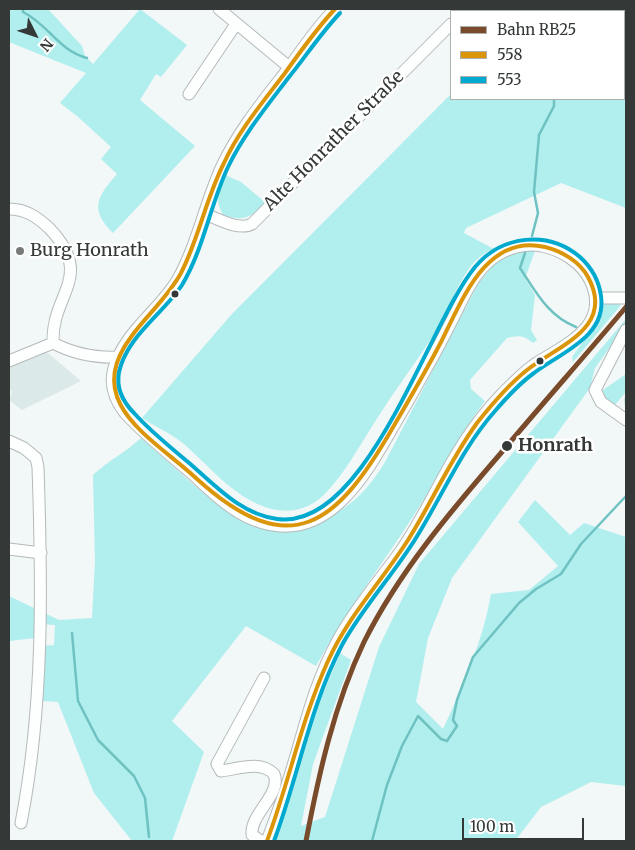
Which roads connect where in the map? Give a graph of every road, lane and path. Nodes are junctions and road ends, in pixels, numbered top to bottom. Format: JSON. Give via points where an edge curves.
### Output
{"nodes":[{"id":1,"x":218,"y":9,"type":"edge"},
{"id":2,"x":334,"y":9,"type":"edge"},
{"id":3,"x":236,"y":24,"type":"junction"},
{"id":4,"x":450,"y":25,"type":"edge"},
{"id":5,"x":289,"y":67,"type":"junction"},
{"id":6,"x":188,"y":94,"type":"dead end"},
{"id":7,"x":9,"y":209,"type":"edge"},
{"id":8,"x":205,"y":214,"type":"junction"},
{"id":9,"x":596,"y":298,"type":"junction"},
{"id":10,"x":626,"y":298,"type":"edge"},
{"id":11,"x":626,"y":330,"type":"edge"},
{"id":12,"x":52,"y":342,"type":"junction"},
{"id":13,"x":118,"y":357,"type":"junction"},
{"id":14,"x":9,"y":361,"type":"edge"},
{"id":15,"x":626,"y":420,"type":"edge"},
{"id":16,"x":9,"y":441,"type":"edge"},
{"id":17,"x":9,"y":549,"type":"edge"},
{"id":18,"x":41,"y":554,"type":"junction"},
{"id":19,"x":264,"y":678,"type":"dead end"},
{"id":20,"x":21,"y":823,"type":"dead end"},
{"id":21,"x":261,"y":841,"type":"edge"},
{"id":22,"x":267,"y":841,"type":"edge"}],
"edges":[{"from":1,"to":3,"type":"street"},
{"from":2,"to":5,"type":"street"},
{"from":3,"to":5,"type":"street"},
{"from":3,"to":6,"type":"street"},
{"from":4,"to":8,"type":"street","name":"Alte Honrather Straße","via":[[252,224],[240,226]]},
{"from":5,"to":8,"type":"street","via":[[231,149]]},
{"from":7,"to":12,"type":"street","via":[[26,211],[40,220],[62,244],[71,260]]},
{"from":8,"to":13,"type":"street","via":[[198,237],[173,287],[130,337]]},
{"from":9,"to":10,"type":"street"},
{"from":9,"to":13,"type":"street","via":[[588,276],[570,258],[553,249],[532,245],[506,250],[492,259],[469,288],[431,362],[364,476],[341,502],[324,515],[289,525],[250,519],[228,505],[137,426],[120,406],[114,393],[114,370]]},
{"from":9,"to":22,"type":"street","via":[[591,319],[582,333],[521,374],[481,418],[449,466],[419,522],[340,637],[312,698],[288,783]]},
{"from":11,"to":15,"type":"street","via":[[595,390],[601,402]]},
{"from":12,"to":13,"type":"street","via":[[91,357]]},
{"from":12,"to":14,"type":"street"},
{"from":16,"to":18,"type":"street","via":[[36,458]]},
{"from":17,"to":18,"type":"street"},
{"from":18,"to":20,"type":"street","via":[[32,768]]},
{"from":19,"to":21,"type":"street","via":[[217,764],[221,770],[253,766],[266,768],[274,774],[269,798],[257,814],[252,828],[252,835]]}]}
